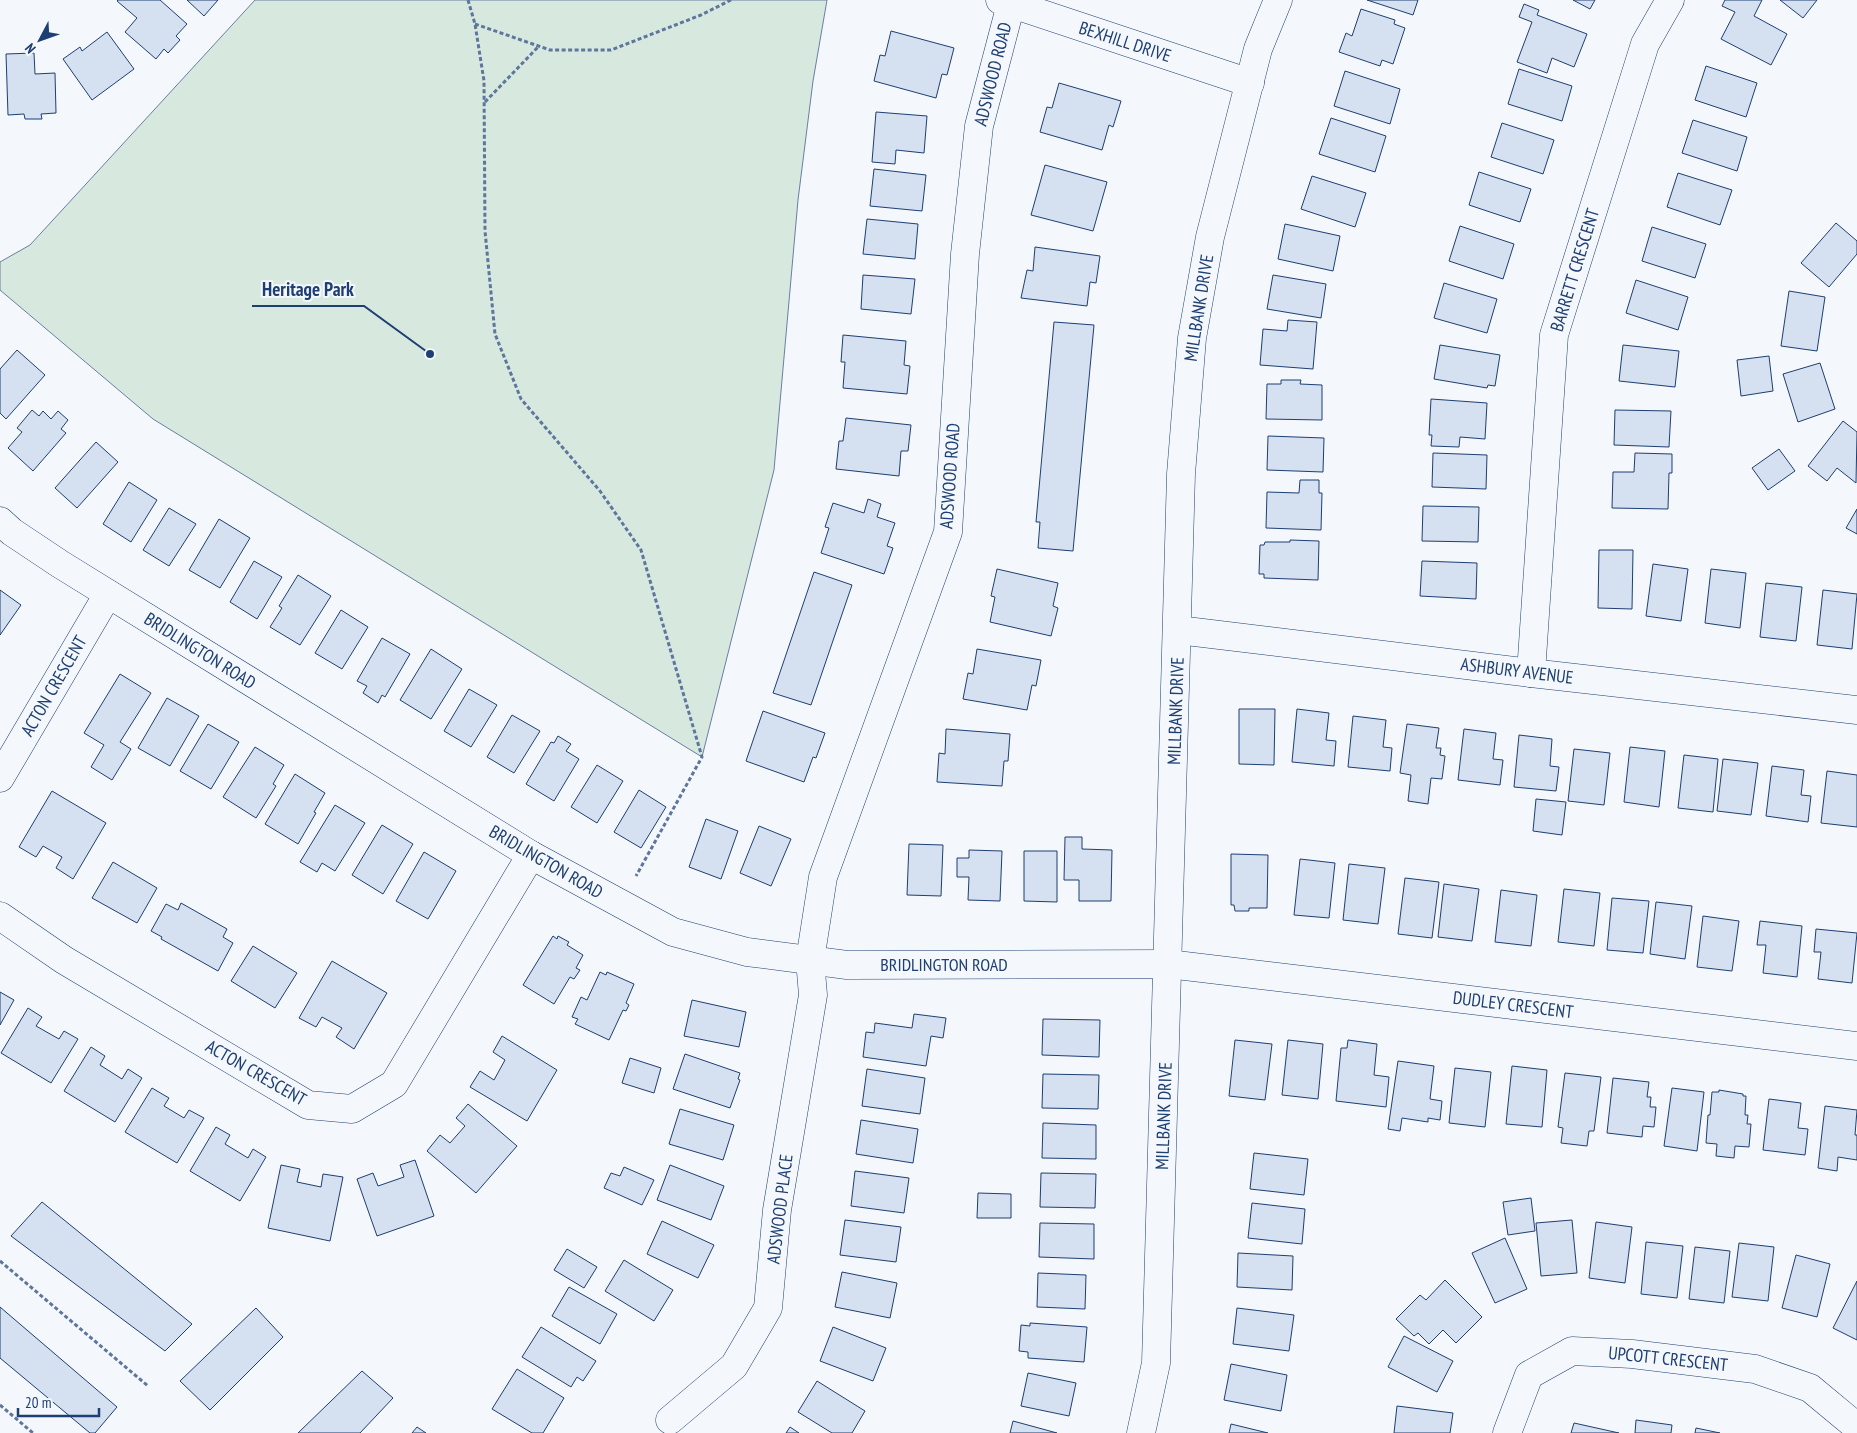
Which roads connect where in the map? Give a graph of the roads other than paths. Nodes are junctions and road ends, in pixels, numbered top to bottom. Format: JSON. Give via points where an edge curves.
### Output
{"nodes":[{"id":1,"x":1278,"y":0,"type":"edge"},
{"id":2,"x":1670,"y":0,"type":"edge"},
{"id":3,"x":1005,"y":2,"type":"edge"},
{"id":4,"x":1250,"y":83,"type":"junction"},
{"id":5,"x":0,"y":521,"type":"edge"},
{"id":6,"x":108,"y":594,"type":"junction"},
{"id":7,"x":1178,"y":630,"type":"junction"},
{"id":8,"x":1531,"y":674,"type":"junction"},
{"id":9,"x":1857,"y":710,"type":"edge"},
{"id":10,"x":0,"y":778,"type":"edge"},
{"id":11,"x":531,"y":855,"type":"junction"},
{"id":12,"x":0,"y":916,"type":"edge"},
{"id":13,"x":810,"y":960,"type":"junction"},
{"id":14,"x":1168,"y":964,"type":"junction"},
{"id":15,"x":1857,"y":1046,"type":"edge"},
{"id":16,"x":670,"y":1420,"type":"dead end"},
{"id":17,"x":1857,"y":1427,"type":"edge"},
{"id":18,"x":1141,"y":1433,"type":"edge"},
{"id":19,"x":1507,"y":1433,"type":"edge"}],
"edges":[{"from":1,"to":4,"type":"street","name":"MILLBANK DRIVE","via":[[1258,49]]},
{"from":2,"to":8,"type":"street","name":"BARRETT CRESCENT","via":[[1645,44],[1554,335]]},
{"from":3,"to":4,"type":"street","name":"BEXHILL DRIVE"},
{"from":3,"to":13,"type":"street","name":"ADSWOOD ROAD","via":[[979,126],[965,254],[948,532],[823,877]]},
{"from":4,"to":7,"type":"street","name":"MILLBANK DRIVE","via":[[1210,237],[1192,338],[1181,474]]},
{"from":5,"to":6,"type":"street","name":"BRIDLINGTON ROAD"},
{"from":6,"to":10,"type":"street","name":"ACTON CRESCENT"},
{"from":6,"to":11,"type":"street","name":"BRIDLINGTON ROAD"},
{"from":7,"to":8,"type":"street","name":"ASHBURY AVENUE"},
{"from":7,"to":14,"type":"street","name":"MILLBANK DRIVE"},
{"from":8,"to":9,"type":"street","name":"ASHBURY AVENUE"},
{"from":11,"to":12,"type":"street","name":"ACTON CRESCENT","via":[[394,1084],[352,1109],[308,1104],[64,960]]},
{"from":11,"to":13,"type":"street","name":"BRIDLINGTON ROAD","via":[[673,932],[747,952]]},
{"from":13,"to":14,"type":"street","name":"BRIDLINGTON ROAD","via":[[847,965]]},
{"from":13,"to":16,"type":"street","name":"ADSWOOD PLACE","via":[[814,995],[778,1210],[768,1308],[734,1366]]},
{"from":14,"to":15,"type":"street","name":"DUDLEY CRESCENT"},
{"from":14,"to":18,"type":"street","name":"MILLBANK DRIVE","via":[[1156,1363]]},
{"from":17,"to":19,"type":"street","name":"UPCOTT CRESCENT","via":[[1810,1388],[1755,1368],[1632,1354],[1572,1351],[1529,1375]]}]}
